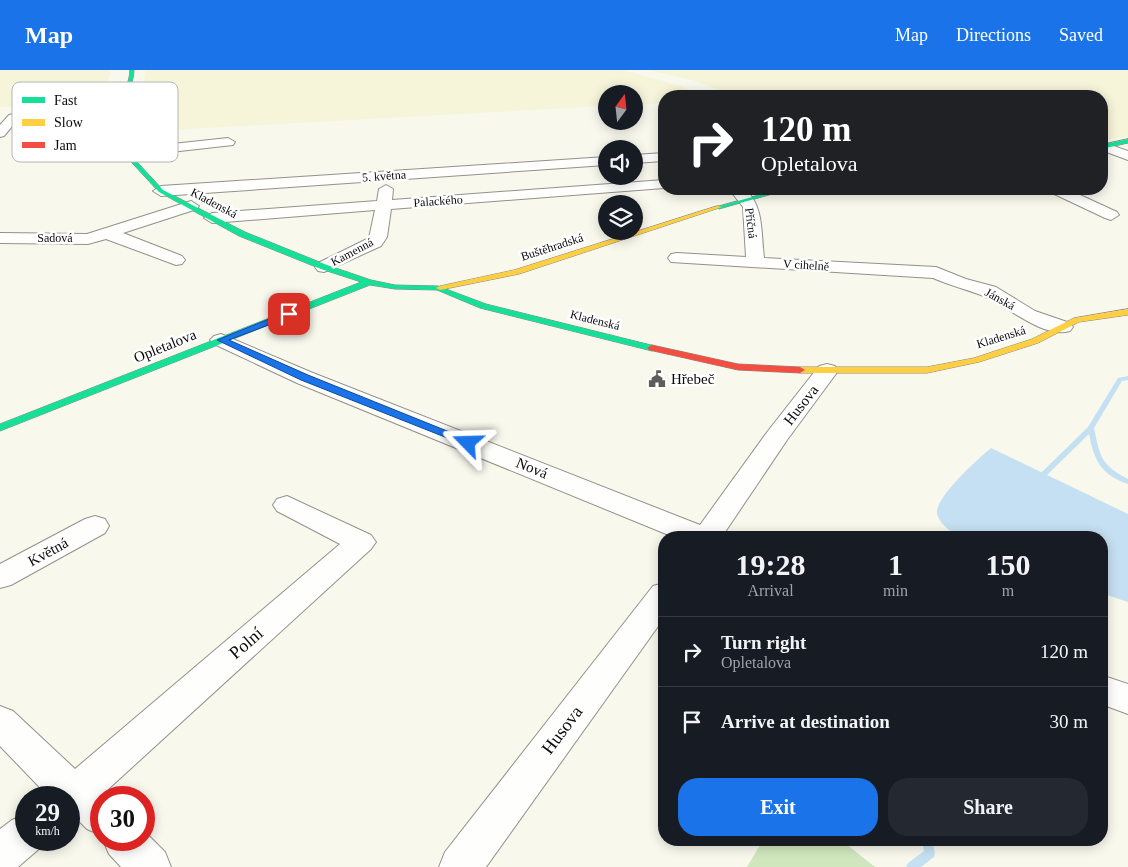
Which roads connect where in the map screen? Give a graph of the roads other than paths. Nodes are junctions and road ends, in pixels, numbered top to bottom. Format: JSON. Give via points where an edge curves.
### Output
{"nodes":[{"id":1,"x":132,"y":70,"type":"edge"},
{"id":2,"x":130,"y":82,"type":"edge"},
{"id":3,"x":12,"y":119,"type":"edge"},
{"id":4,"x":1,"y":129,"type":"edge"},
{"id":5,"x":1128,"y":141,"type":"edge"},
{"id":6,"x":228,"y":142,"type":"dead end"},
{"id":7,"x":1108,"y":146,"type":"edge"},
{"id":8,"x":178,"y":147,"type":"edge"},
{"id":9,"x":1108,"y":149,"type":"edge"},
{"id":10,"x":1128,"y":156,"type":"edge"},
{"id":11,"x":658,"y":157,"type":"edge"},
{"id":12,"x":643,"y":158,"type":"edge"},
{"id":13,"x":134,"y":162,"type":"edge"},
{"id":14,"x":598,"y":162,"type":"edge"},
{"id":15,"x":388,"y":176,"type":"junction"},
{"id":16,"x":658,"y":184,"type":"edge"},
{"id":17,"x":161,"y":192,"type":"junction"},
{"id":18,"x":738,"y":195,"type":"edge"},
{"id":19,"x":742,"y":195,"type":"edge"},
{"id":20,"x":1067,"y":195,"type":"edge"},
{"id":21,"x":385,"y":205,"type":"junction"},
{"id":22,"x":191,"y":206,"type":"junction"},
{"id":23,"x":1111,"y":215,"type":"dead end"},
{"id":24,"x":212,"y":218,"type":"junction"},
{"id":25,"x":109,"y":234,"type":"junction"},
{"id":26,"x":0,"y":238,"type":"edge"},
{"id":27,"x":677,"y":258,"type":"dead end"},
{"id":28,"x":176,"y":260,"type":"dead end"},
{"id":29,"x":755,"y":262,"type":"junction"},
{"id":30,"x":324,"y":267,"type":"junction"},
{"id":31,"x":936,"y":273,"type":"joint"},
{"id":32,"x":369,"y":282,"type":"junction"},
{"id":33,"x":438,"y":288,"type":"junction"},
{"id":34,"x":1128,"y":312,"type":"edge"},
{"id":35,"x":1063,"y":327,"type":"junction"},
{"id":36,"x":221,"y":340,"type":"junction"},
{"id":37,"x":827,"y":371,"type":"junction"},
{"id":38,"x":0,"y":428,"type":"edge"},
{"id":39,"x":287,"y":505,"type":"dead end"},
{"id":40,"x":96,"y":526,"type":"dead end"},
{"id":41,"x":689,"y":531,"type":"edge"},
{"id":42,"x":711,"y":531,"type":"edge"},
{"id":43,"x":0,"y":578,"type":"edge"},
{"id":44,"x":658,"y":602,"type":"edge"},
{"id":45,"x":1108,"y":692,"type":"edge"},
{"id":46,"x":1128,"y":699,"type":"edge"},
{"id":47,"x":0,"y":722,"type":"edge"},
{"id":48,"x":82,"y":802,"type":"edge"},
{"id":49,"x":15,"y":843,"type":"edge"},
{"id":50,"x":135,"y":851,"type":"edge"},
{"id":51,"x":0,"y":855,"type":"edge"},
{"id":52,"x":150,"y":867,"type":"edge"},
{"id":53,"x":460,"y":867,"type":"edge"}],
"edges":[{"from":1,"to":2,"type":"street","name":"Kladenská"},
{"from":3,"to":4,"type":"street"},
{"from":5,"to":7,"type":"street"},
{"from":6,"to":8,"type":"street"},
{"from":9,"to":10,"type":"street"},
{"from":11,"to":12,"type":"street"},
{"from":13,"to":17,"type":"street","name":"Kladenská"},
{"from":14,"to":15,"type":"street","name":"5. května"},
{"from":15,"to":17,"type":"street","name":"5. května"},
{"from":15,"to":21,"type":"street","name":"Kamenná"},
{"from":16,"to":21,"type":"street","name":"Palackého"},
{"from":17,"to":22,"type":"street","name":"Kladenská"},
{"from":18,"to":33,"type":"street","name":"Buštěhradská","via":[[522,272],[469,285]]},
{"from":19,"to":29,"type":"street","name":"Příčná","via":[[751,207]]},
{"from":20,"to":23,"type":"street"},
{"from":21,"to":24,"type":"street","name":"Palackého"},
{"from":21,"to":30,"type":"street","name":"Kamenná","via":[[379,237],[375,242]]},
{"from":22,"to":24,"type":"street","name":"Kladenská"},
{"from":22,"to":25,"type":"street","name":"Sadová"},
{"from":24,"to":30,"type":"street","name":"Kladenská","via":[[242,234]]},
{"from":25,"to":26,"type":"street","name":"Sadová","via":[[88,238]]},
{"from":25,"to":28,"type":"street"},
{"from":27,"to":29,"type":"street","name":"V cihelně"},
{"from":29,"to":31,"type":"street","name":"V cihelně"},
{"from":30,"to":32,"type":"street","name":"Kladenská"},
{"from":31,"to":35,"type":"street","name":"Jánská","via":[[989,291],[1028,315]]},
{"from":32,"to":33,"type":"street","name":"Kladenská","via":[[395,287]]},
{"from":32,"to":36,"type":"street","name":"Opletalova"},
{"from":33,"to":37,"type":"street","name":"Kladenská","via":[[483,306],[676,354],[738,367]]},
{"from":34,"to":35,"type":"street","name":"Kladenská","via":[[1077,320]]},
{"from":35,"to":37,"type":"street","name":"Kladenská","via":[[1035,341],[976,360],[927,370]]},
{"from":36,"to":38,"type":"street","name":"Opletalova"},
{"from":36,"to":41,"type":"street","name":"Nová","via":[[314,381]]},
{"from":37,"to":42,"type":"street","name":"Husova"},
{"from":39,"to":48,"type":"street","name":"Polní","via":[[362,542]]},
{"from":40,"to":43,"type":"street","name":"Květná"},
{"from":44,"to":53,"type":"street","name":"Husova"},
{"from":45,"to":46,"type":"street"},
{"from":47,"to":48,"type":"street"},
{"from":49,"to":51,"type":"street"},
{"from":50,"to":52,"type":"street"}]}
